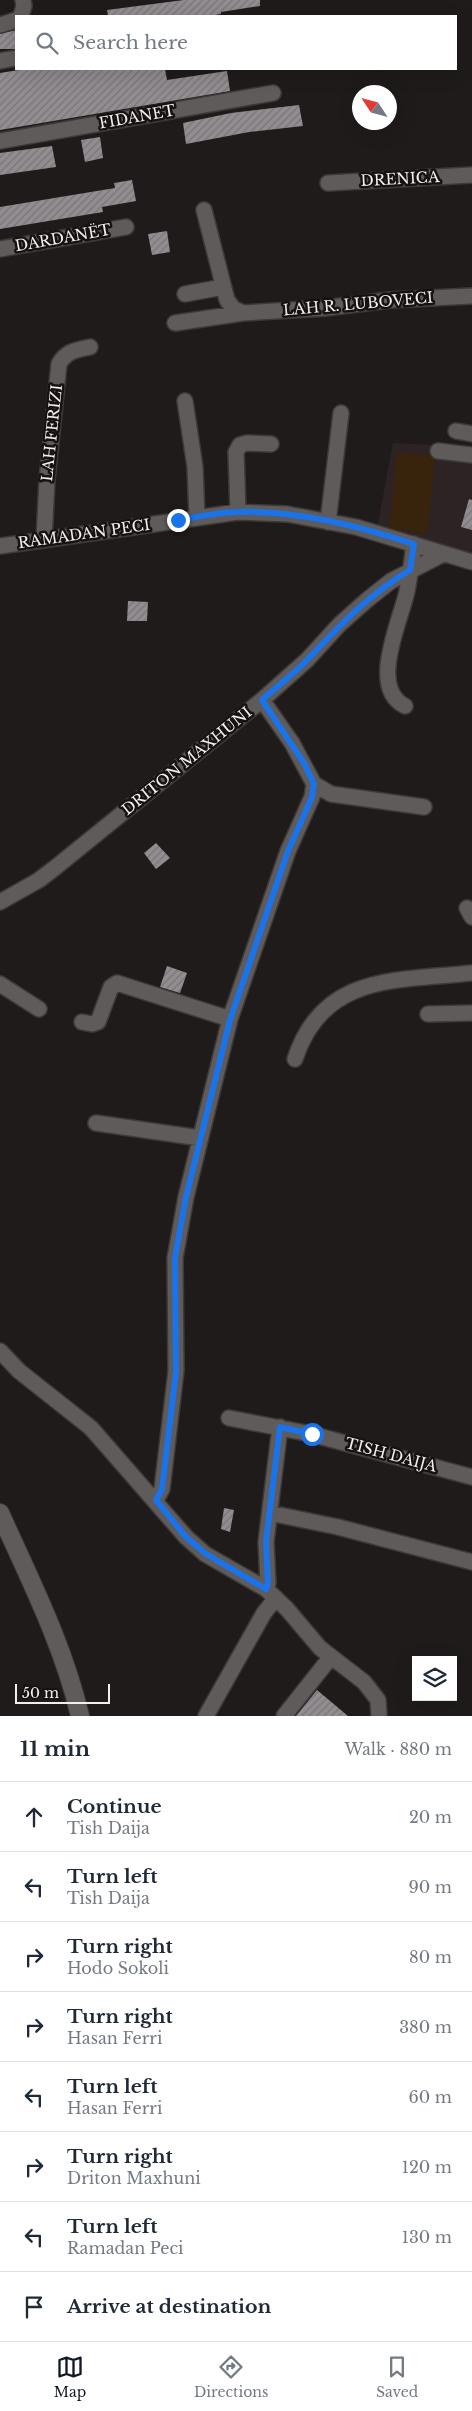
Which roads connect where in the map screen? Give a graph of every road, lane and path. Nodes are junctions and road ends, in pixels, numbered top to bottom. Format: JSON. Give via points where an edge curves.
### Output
{"nodes":[{"id":1,"x":22,"y":0,"type":"edge"},
{"id":2,"x":21,"y":15,"type":"edge"},
{"id":3,"x":15,"y":20,"type":"edge"},
{"id":4,"x":0,"y":24,"type":"edge"},
{"id":5,"x":15,"y":58,"type":"edge"},
{"id":6,"x":0,"y":61,"type":"edge"},
{"id":7,"x":273,"y":93,"type":"dead end"},
{"id":8,"x":0,"y":140,"type":"edge"},
{"id":9,"x":472,"y":175,"type":"edge"},
{"id":10,"x":328,"y":183,"type":"dead end"},
{"id":11,"x":204,"y":210,"type":"dead end"},
{"id":12,"x":126,"y":227,"type":"dead end"},
{"id":13,"x":0,"y":249,"type":"edge"},
{"id":14,"x":223,"y":287,"type":"junction"},
{"id":15,"x":185,"y":294,"type":"dead end"},
{"id":16,"x":472,"y":296,"type":"edge"},
{"id":17,"x":243,"y":313,"type":"junction"},
{"id":18,"x":175,"y":323,"type":"dead end"},
{"id":19,"x":90,"y":347,"type":"dead end"},
{"id":20,"x":185,"y":401,"type":"dead end"},
{"id":21,"x":340,"y":413,"type":"dead end"},
{"id":22,"x":456,"y":431,"type":"dead end"},
{"id":23,"x":472,"y":434,"type":"edge"},
{"id":24,"x":271,"y":444,"type":"dead end"},
{"id":25,"x":438,"y":451,"type":"dead end"},
{"id":26,"x":472,"y":455,"type":"edge"},
{"id":27,"x":238,"y":512,"type":"junction"},
{"id":28,"x":197,"y":517,"type":"junction"},
{"id":29,"x":328,"y":522,"type":"junction"},
{"id":30,"x":44,"y":540,"type":"junction"},
{"id":31,"x":414,"y":544,"type":"junction"},
{"id":32,"x":0,"y":546,"type":"edge"},
{"id":33,"x":443,"y":554,"type":"junction"},
{"id":34,"x":472,"y":562,"type":"edge"},
{"id":35,"x":410,"y":570,"type":"junction"},
{"id":36,"x":262,"y":700,"type":"junction"},
{"id":37,"x":405,"y":706,"type":"dead end"},
{"id":38,"x":314,"y":784,"type":"junction"},
{"id":39,"x":424,"y":806,"type":"dead end"},
{"id":40,"x":0,"y":902,"type":"edge"},
{"id":41,"x":472,"y":973,"type":"edge"},
{"id":42,"x":0,"y":984,"type":"edge"},
{"id":43,"x":39,"y":1009,"type":"dead end"},
{"id":44,"x":472,"y":1013,"type":"edge"},
{"id":45,"x":428,"y":1014,"type":"dead end"},
{"id":46,"x":230,"y":1020,"type":"junction"},
{"id":47,"x":82,"y":1022,"type":"dead end"},
{"id":48,"x":295,"y":1059,"type":"dead end"},
{"id":49,"x":96,"y":1123,"type":"dead end"},
{"id":50,"x":200,"y":1138,"type":"junction"},
{"id":51,"x":0,"y":1351,"type":"edge"},
{"id":52,"x":229,"y":1418,"type":"dead end"},
{"id":53,"x":280,"y":1427,"type":"junction"},
{"id":54,"x":472,"y":1477,"type":"edge"},
{"id":55,"x":156,"y":1500,"type":"junction"},
{"id":56,"x":0,"y":1513,"type":"edge"},
{"id":57,"x":270,"y":1513,"type":"junction"},
{"id":58,"x":472,"y":1562,"type":"edge"},
{"id":59,"x":271,"y":1594,"type":"junction"},
{"id":60,"x":330,"y":1658,"type":"junction"},
{"id":61,"x":80,"y":1716,"type":"edge"},
{"id":62,"x":206,"y":1716,"type":"edge"},
{"id":63,"x":284,"y":1716,"type":"edge"},
{"id":64,"x":379,"y":1716,"type":"edge"}],
"edges":[{"from":1,"to":2,"type":"street"},
{"from":3,"to":4,"type":"street"},
{"from":5,"to":6,"type":"street"},
{"from":7,"to":8,"type":"street","name":"FIDANET"},
{"from":9,"to":10,"type":"street","name":"DRENICA"},
{"from":11,"to":14,"type":"street"},
{"from":12,"to":13,"type":"street","name":"DARDANËT"},
{"from":14,"to":15,"type":"street"},
{"from":14,"to":17,"type":"street","via":[[233,308]]},
{"from":16,"to":17,"type":"street","name":"LAH R. LUBOVECI"},
{"from":17,"to":18,"type":"street","name":"LAH R. LUBOVECI"},
{"from":19,"to":30,"type":"street","name":"LAH FERIZI","via":[[70,351],[59,364]]},
{"from":20,"to":28,"type":"street","via":[[195,467]]},
{"from":21,"to":29,"type":"street"},
{"from":22,"to":23,"type":"street"},
{"from":24,"to":27,"type":"street","via":[[247,443],[236,452]]},
{"from":25,"to":26,"type":"street"},
{"from":27,"to":28,"type":"street","name":"RAMADAN PECI"},
{"from":27,"to":29,"type":"street","name":"RAMADAN PECI","via":[[287,514]]},
{"from":28,"to":30,"type":"street","name":"RAMADAN PECI"},
{"from":29,"to":31,"type":"street","name":"RAMADAN PECI"},
{"from":30,"to":32,"type":"street","name":"RAMADAN PECI"},
{"from":31,"to":33,"type":"street","name":"RAMADAN PECI"},
{"from":31,"to":35,"type":"street"},
{"from":33,"to":34,"type":"street","name":"RAMADAN PECI"},
{"from":33,"to":35,"type":"street","name":"DRITON MAXHUNI"},
{"from":35,"to":36,"type":"street","name":"DRITON MAXHUNI","via":[[367,600]]},
{"from":35,"to":37,"type":"street","via":[[387,676],[390,693]]},
{"from":36,"to":38,"type":"street","via":[[296,750]]},
{"from":36,"to":40,"type":"street","name":"DRITON MAXHUNI","via":[[56,867]]},
{"from":38,"to":39,"type":"street","via":[[331,794]]},
{"from":38,"to":46,"type":"street"},
{"from":41,"to":48,"type":"street","via":[[369,984],[346,993],[317,1016],[304,1035]]},
{"from":42,"to":43,"type":"street"},
{"from":44,"to":45,"type":"street"},
{"from":46,"to":47,"type":"street","via":[[117,983],[111,987],[98,1022]]},
{"from":46,"to":50,"type":"street"},
{"from":49,"to":50,"type":"street"},
{"from":50,"to":55,"type":"street","via":[[175,1258],[176,1372],[162,1489]]},
{"from":51,"to":55,"type":"street","via":[[19,1371],[90,1428]]},
{"from":52,"to":53,"type":"street","name":"TISH DAIJA"},
{"from":53,"to":54,"type":"street","name":"TISH DAIJA"},
{"from":53,"to":57,"type":"street"},
{"from":55,"to":59,"type":"street","via":[[186,1537],[206,1554]]},
{"from":56,"to":61,"type":"street","via":[[49,1618]]},
{"from":57,"to":58,"type":"street"},
{"from":57,"to":59,"type":"street","via":[[266,1542]]},
{"from":59,"to":60,"type":"street"},
{"from":59,"to":62,"type":"street","via":[[264,1613]]},
{"from":60,"to":63,"type":"street"},
{"from":60,"to":64,"type":"street","via":[[373,1691],[378,1700]]}]}
